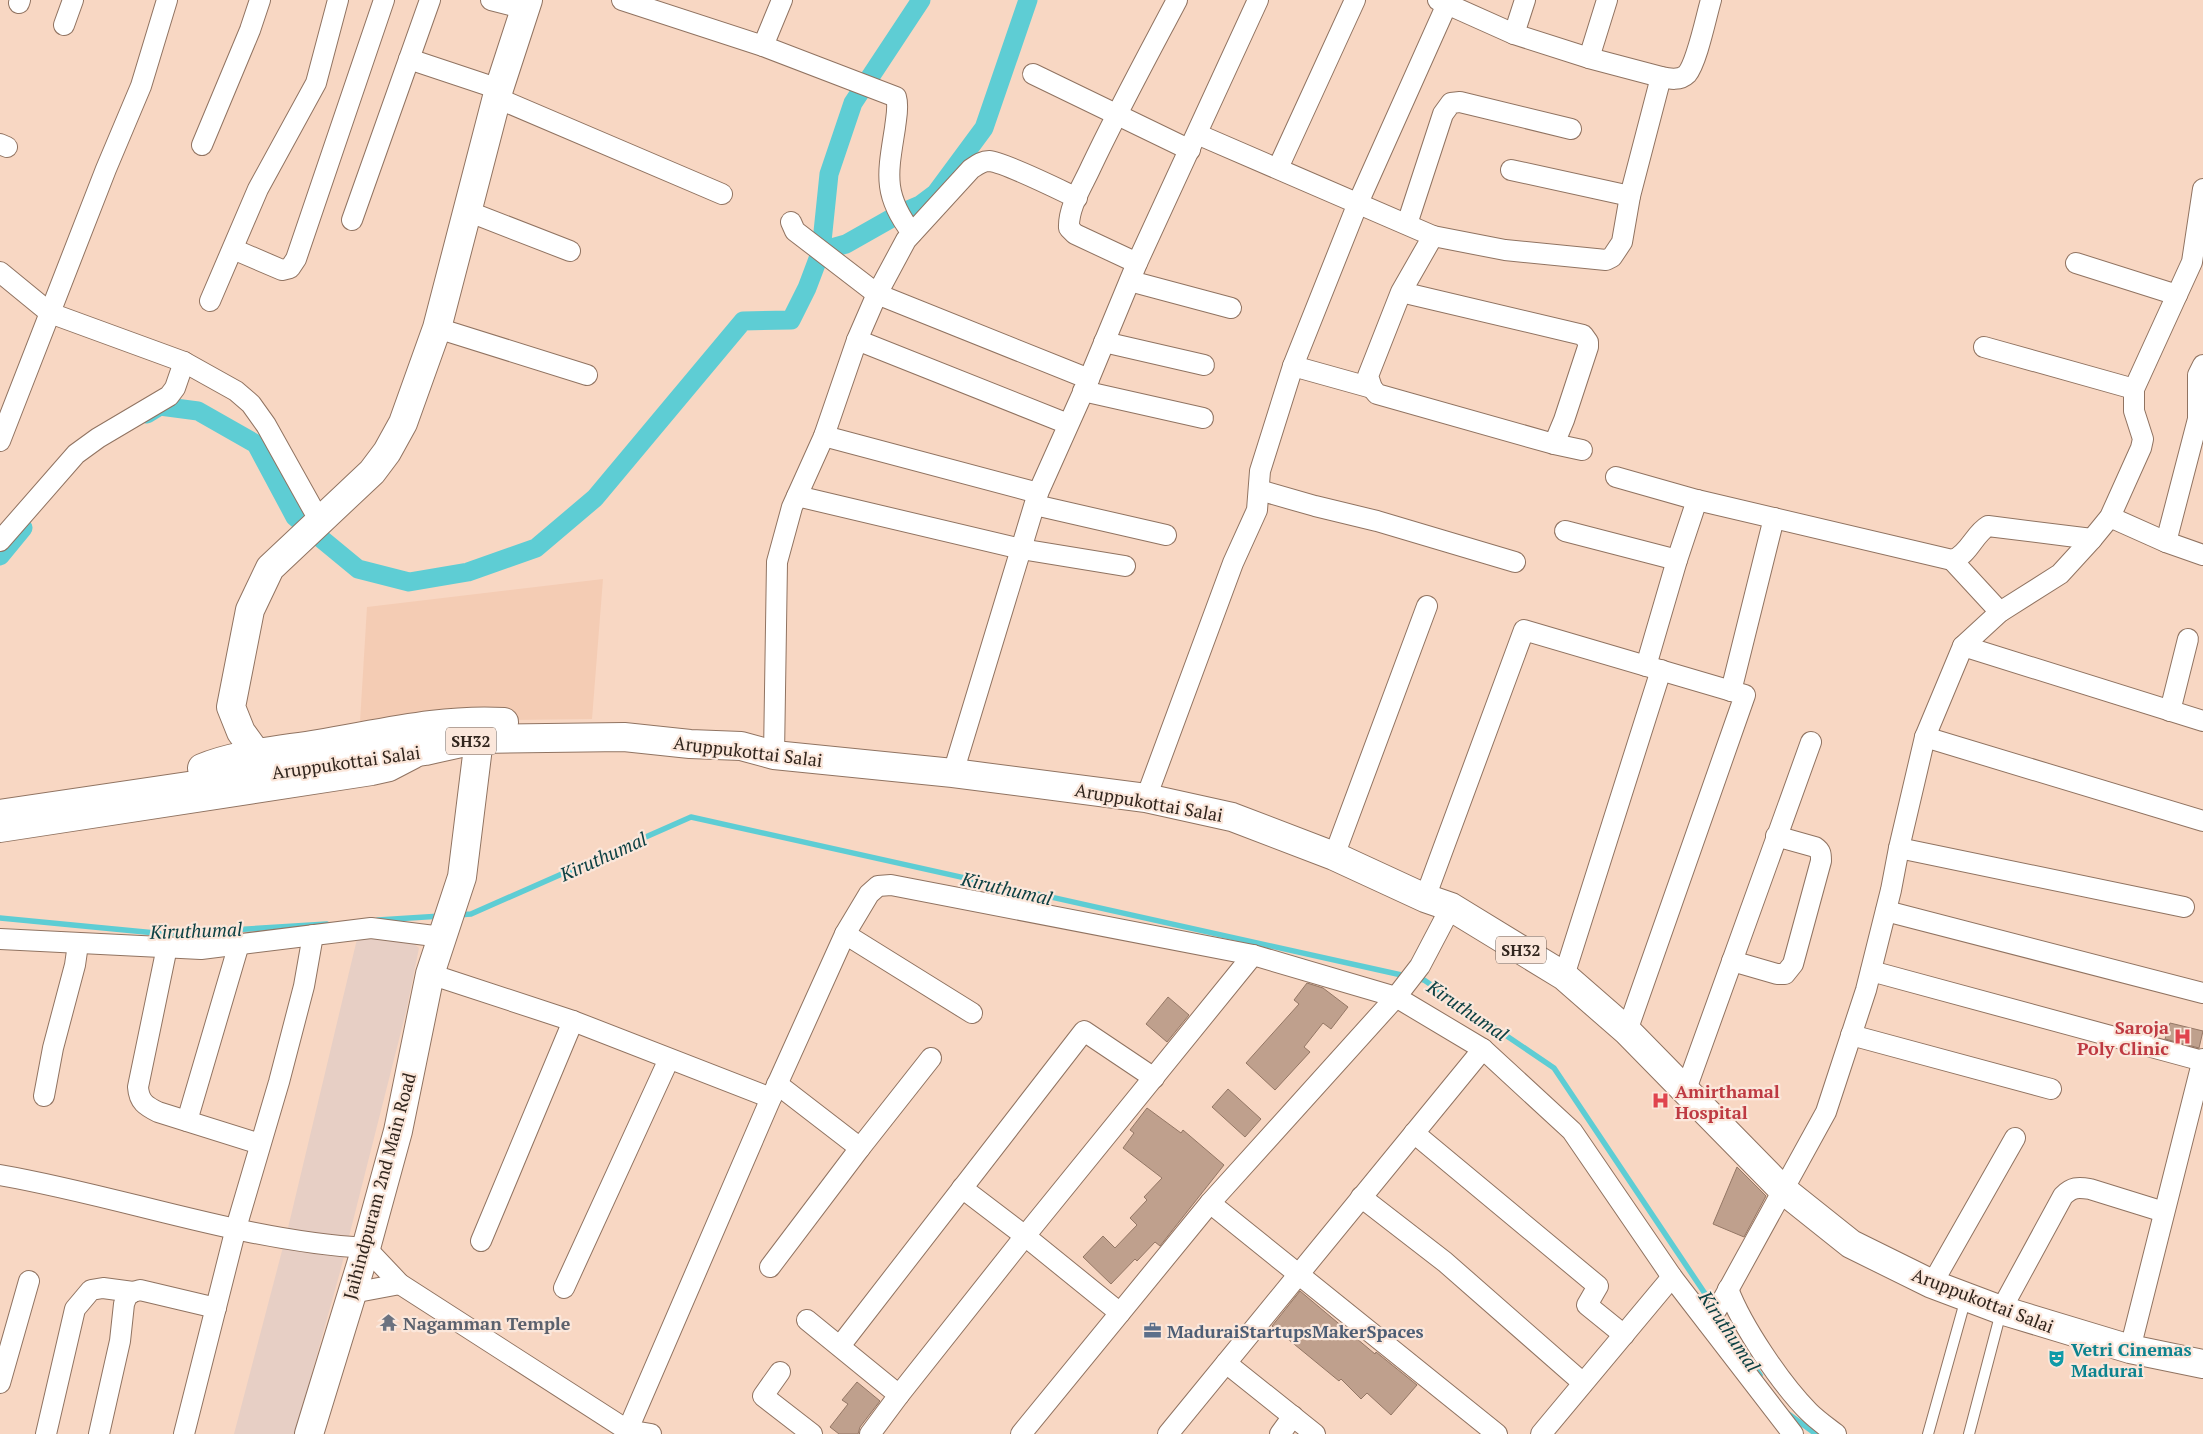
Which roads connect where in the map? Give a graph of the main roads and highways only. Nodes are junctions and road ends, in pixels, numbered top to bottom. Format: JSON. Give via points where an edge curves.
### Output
{"nodes":[{"id":1,"x":527,"y":4,"type":"edge"},
{"id":2,"x":479,"y":739,"type":"junction"},
{"id":3,"x":740,"y":746,"type":"junction"},
{"id":4,"x":258,"y":754,"type":"junction"},
{"id":5,"x":159,"y":789,"type":"junction"},
{"id":6,"x":0,"y":814,"type":"edge"},
{"id":7,"x":2203,"y":1364,"type":"edge"},
{"id":8,"x":310,"y":1434,"type":"edge"}],
"edges":[{"from":1,"to":4,"type":"main road","via":[[498,93],[437,328],[403,424],[372,472],[270,568],[250,610],[231,707],[241,732]]},
{"from":2,"to":3,"type":"main road","name":"Aruppukottai Salai","number":"SH32","via":[[624,737]]},
{"from":2,"to":5,"type":"main road","name":"Aruppukottai Salai","number":"SH32","via":[[425,751]]},
{"from":2,"to":8,"type":"main road","name":"Jaihindpuram 2nd Main Road","via":[[462,878],[430,974],[398,1131]]},
{"from":3,"to":4,"type":"main road","via":[[676,728],[633,723],[483,720]]},
{"from":3,"to":7,"type":"main road","name":"Aruppukottai Salai","number":"SH32","via":[[774,755],[953,773],[1146,798],[1232,817],[1334,856],[1451,906],[1564,976],[1627,1031],[1782,1189],[1852,1244],[1932,1284],[2001,1310],[2130,1349]]},
{"from":4,"to":5,"type":"main road","via":[[204,767]]},
{"from":5,"to":6,"type":"main road","name":"Aruppukottai Salai","number":"SH32"}]}
